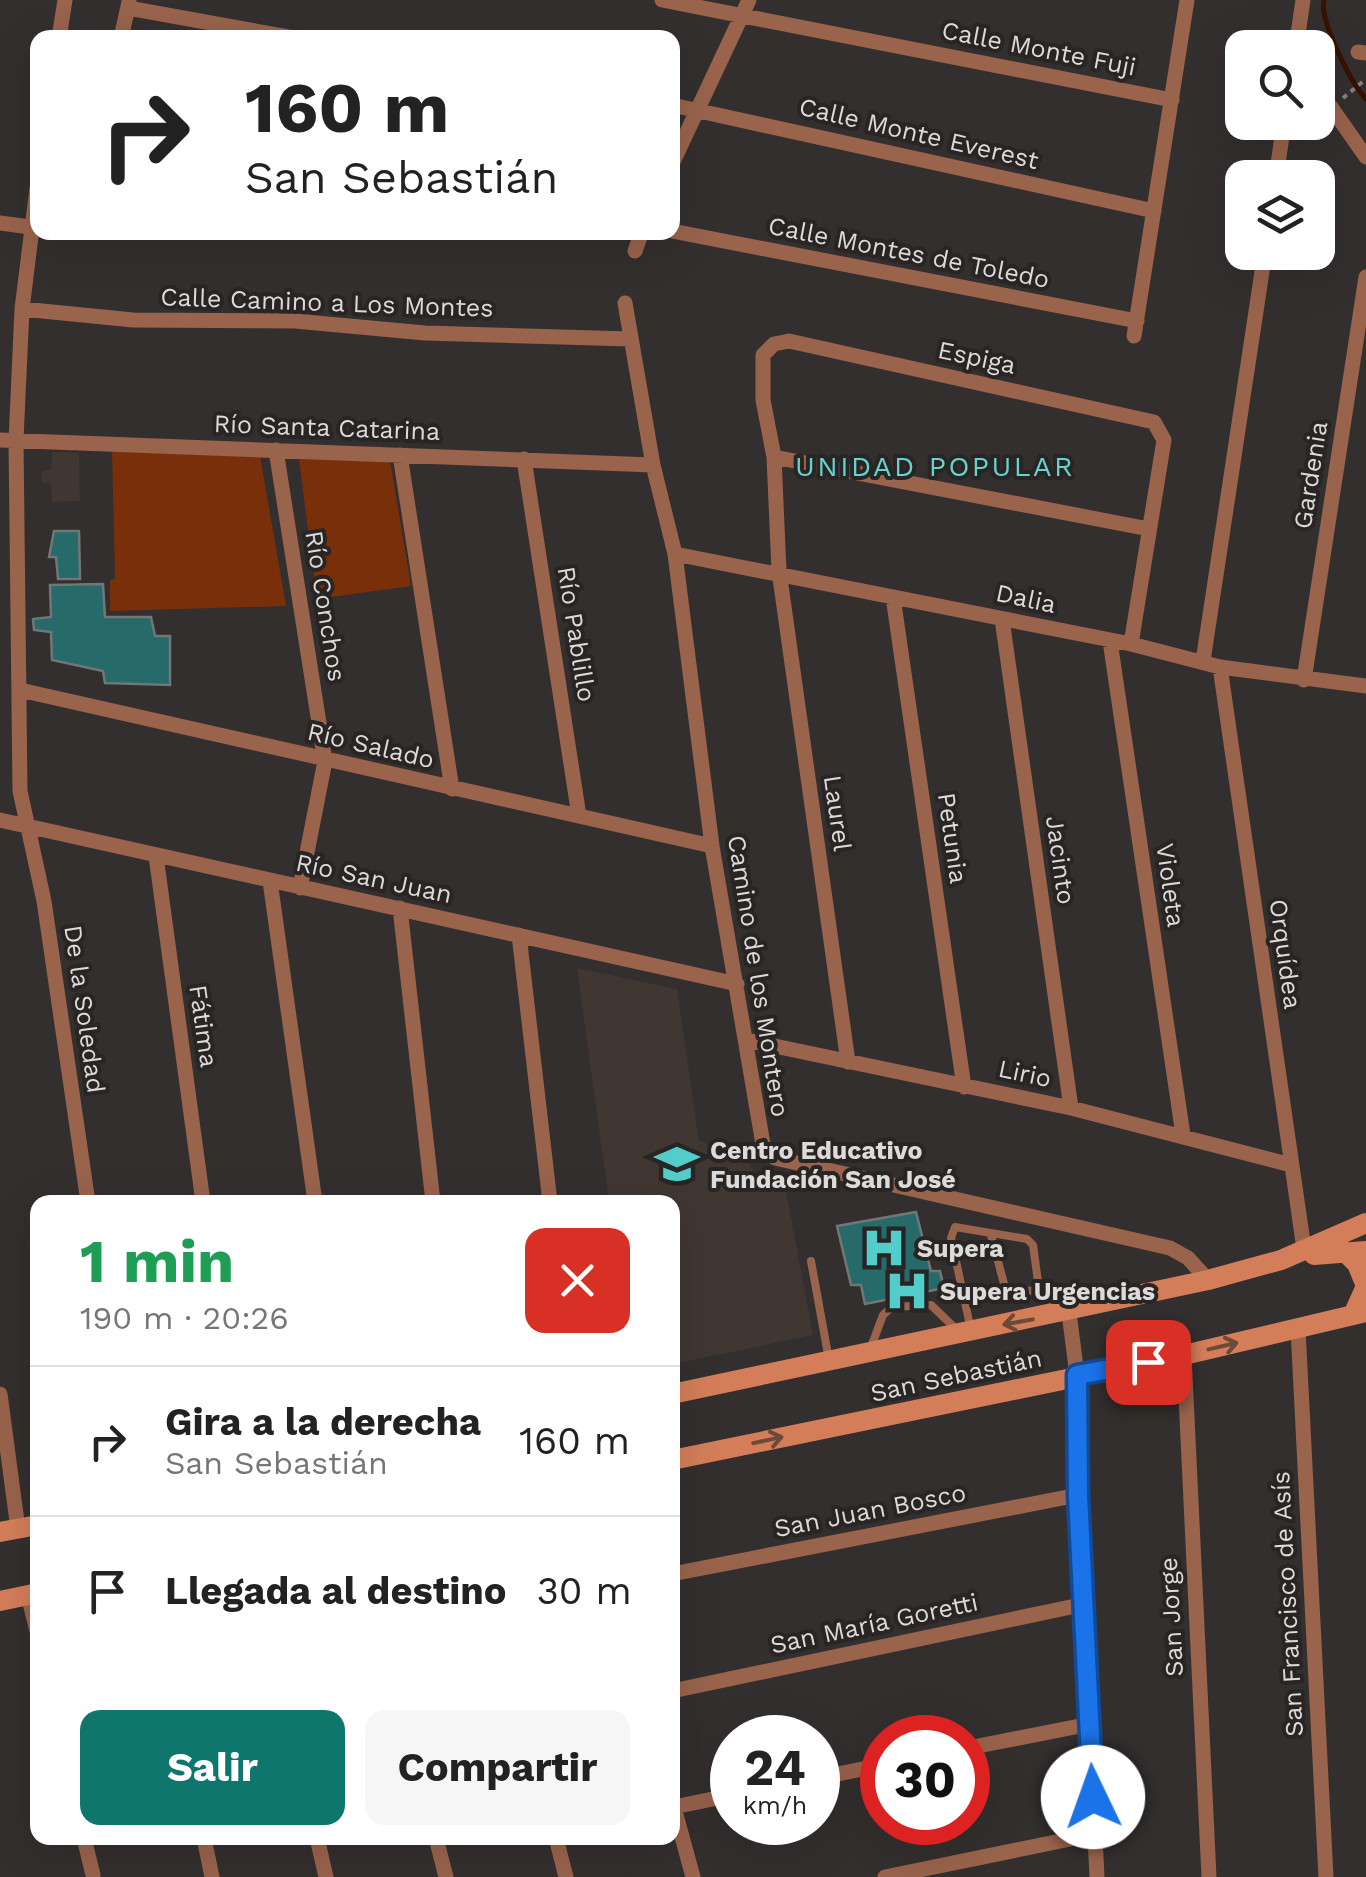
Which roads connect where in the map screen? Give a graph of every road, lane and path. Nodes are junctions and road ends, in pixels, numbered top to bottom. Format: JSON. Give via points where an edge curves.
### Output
{"nodes":[{"id":1,"x":65,"y":0,"type":"edge"},
{"id":2,"x":662,"y":0,"type":"edge"},
{"id":3,"x":749,"y":0,"type":"edge"},
{"id":4,"x":1187,"y":0,"type":"edge"},
{"id":5,"x":1303,"y":0,"type":"edge"},
{"id":6,"x":128,"y":4,"type":"edge"},
{"id":7,"x":741,"y":16,"type":"junction"},
{"id":8,"x":60,"y":30,"type":"edge"},
{"id":9,"x":123,"y":30,"type":"edge"},
{"id":10,"x":255,"y":30,"type":"edge"},
{"id":11,"x":1299,"y":30,"type":"edge"},
{"id":12,"x":1365,"y":80,"type":"edge"},
{"id":13,"x":1346,"y":96,"type":"dead end"},
{"id":14,"x":1172,"y":100,"type":"junction"},
{"id":15,"x":680,"y":106,"type":"edge"},
{"id":16,"x":698,"y":109,"type":"junction"},
{"id":17,"x":1335,"y":113,"type":"edge"},
{"id":18,"x":680,"y":147,"type":"edge"},
{"id":19,"x":1366,"y":157,"type":"edge"},
{"id":20,"x":1154,"y":210,"type":"junction"},
{"id":21,"x":0,"y":223,"type":"edge"},
{"id":22,"x":30,"y":227,"type":"joint"},
{"id":23,"x":680,"y":233,"type":"edge"},
{"id":24,"x":639,"y":240,"type":"edge"},
{"id":25,"x":635,"y":252,"type":"dead end"},
{"id":26,"x":1262,"y":270,"type":"edge"},
{"id":27,"x":1366,"y":277,"type":"edge"},
{"id":28,"x":624,"y":304,"type":"dead end"},
{"id":29,"x":22,"y":309,"type":"junction"},
{"id":30,"x":630,"y":339,"type":"junction"},
{"id":31,"x":789,"y":341,"type":"joint"},
{"id":32,"x":8,"y":440,"type":"edge"},
{"id":33,"x":276,"y":450,"type":"junction"},
{"id":34,"x":400,"y":455,"type":"junction"},
{"id":35,"x":774,"y":457,"type":"junction"},
{"id":36,"x":524,"y":459,"type":"junction"},
{"id":37,"x":653,"y":465,"type":"junction"},
{"id":38,"x":1149,"y":529,"type":"junction"},
{"id":39,"x":676,"y":554,"type":"junction"},
{"id":40,"x":779,"y":572,"type":"junction"},
{"id":41,"x":893,"y":597,"type":"junction"},
{"id":42,"x":1002,"y":619,"type":"junction"},
{"id":43,"x":1110,"y":642,"type":"junction"},
{"id":44,"x":1131,"y":644,"type":"junction"},
{"id":45,"x":1203,"y":662,"type":"junction"},
{"id":46,"x":1220,"y":667,"type":"junction"},
{"id":47,"x":1304,"y":680,"type":"junction"},
{"id":48,"x":1366,"y":686,"type":"edge"},
{"id":49,"x":20,"y":690,"type":"junction"},
{"id":50,"x":325,"y":761,"type":"junction"},
{"id":51,"x":452,"y":789,"type":"junction"},
{"id":52,"x":579,"y":816,"type":"junction"},
{"id":53,"x":0,"y":820,"type":"edge"},
{"id":54,"x":27,"y":825,"type":"junction"},
{"id":55,"x":712,"y":846,"type":"junction"},
{"id":56,"x":156,"y":856,"type":"junction"},
{"id":57,"x":270,"y":881,"type":"junction"},
{"id":58,"x":300,"y":888,"type":"junction"},
{"id":59,"x":400,"y":908,"type":"junction"},
{"id":60,"x":519,"y":935,"type":"junction"},
{"id":61,"x":737,"y":984,"type":"junction"},
{"id":62,"x":746,"y":1040,"type":"junction"},
{"id":63,"x":848,"y":1062,"type":"junction"},
{"id":64,"x":964,"y":1086,"type":"junction"},
{"id":65,"x":1071,"y":1108,"type":"junction"},
{"id":66,"x":1183,"y":1135,"type":"junction"},
{"id":67,"x":1291,"y":1165,"type":"junction"},
{"id":68,"x":87,"y":1195,"type":"edge"},
{"id":69,"x":202,"y":1195,"type":"edge"},
{"id":70,"x":314,"y":1195,"type":"edge"},
{"id":71,"x":432,"y":1195,"type":"edge"},
{"id":72,"x":549,"y":1195,"type":"edge"},
{"id":73,"x":1366,"y":1223,"type":"edge"},
{"id":74,"x":991,"y":1235,"type":"junction"},
{"id":75,"x":1310,"y":1248,"type":"junction"},
{"id":76,"x":1344,"y":1251,"type":"junction"},
{"id":77,"x":1366,"y":1251,"type":"edge"},
{"id":78,"x":1281,"y":1260,"type":"junction"},
{"id":79,"x":810,"y":1261,"type":"dead end"},
{"id":80,"x":1208,"y":1280,"type":"junction"},
{"id":81,"x":1069,"y":1313,"type":"junction"},
{"id":82,"x":1359,"y":1314,"type":"edge"},
{"id":83,"x":1298,"y":1329,"type":"junction"},
{"id":84,"x":965,"y":1331,"type":"junction"},
{"id":85,"x":868,"y":1352,"type":"junction"},
{"id":86,"x":1184,"y":1356,"type":"junction"},
{"id":87,"x":829,"y":1360,"type":"junction"},
{"id":88,"x":1077,"y":1375,"type":"junction"},
{"id":89,"x":680,"y":1392,"type":"edge"},
{"id":90,"x":0,"y":1394,"type":"edge"},
{"id":91,"x":680,"y":1458,"type":"edge"},
{"id":92,"x":1078,"y":1495,"type":"junction"},
{"id":93,"x":18,"y":1529,"type":"edge"},
{"id":94,"x":680,"y":1572,"type":"edge"},
{"id":95,"x":30,"y":1595,"type":"edge"},
{"id":96,"x":0,"y":1601,"type":"edge"},
{"id":97,"x":1085,"y":1604,"type":"junction"},
{"id":98,"x":680,"y":1689,"type":"edge"},
{"id":99,"x":1090,"y":1724,"type":"junction"},
{"id":100,"x":990,"y":1744,"type":"edge"},
{"id":101,"x":710,"y":1798,"type":"edge"},
{"id":102,"x":680,"y":1803,"type":"edge"},
{"id":103,"x":680,"y":1830,"type":"edge"},
{"id":104,"x":1095,"y":1834,"type":"junction"},
{"id":105,"x":86,"y":1845,"type":"edge"},
{"id":106,"x":205,"y":1845,"type":"edge"},
{"id":107,"x":319,"y":1845,"type":"edge"},
{"id":108,"x":438,"y":1845,"type":"edge"},
{"id":109,"x":558,"y":1845,"type":"edge"},
{"id":110,"x":95,"y":1876,"type":"edge"},
{"id":111,"x":212,"y":1877,"type":"edge"},
{"id":112,"x":326,"y":1877,"type":"edge"},
{"id":113,"x":446,"y":1877,"type":"edge"},
{"id":114,"x":566,"y":1877,"type":"edge"},
{"id":115,"x":693,"y":1877,"type":"edge"},
{"id":116,"x":886,"y":1877,"type":"edge"},
{"id":117,"x":1097,"y":1877,"type":"edge"},
{"id":118,"x":1209,"y":1877,"type":"edge"},
{"id":119,"x":1326,"y":1877,"type":"edge"}],
"edges":[{"from":1,"to":8,"type":"street"},
{"from":2,"to":7,"type":"street","name":"Calle Monte Fuji"},
{"from":3,"to":7,"type":"street"},
{"from":4,"to":14,"type":"street"},
{"from":5,"to":11,"type":"street"},
{"from":6,"to":9,"type":"street"},
{"from":6,"to":10,"type":"street"},
{"from":7,"to":14,"type":"street","name":"Calle Monte Fuji"},
{"from":7,"to":16,"type":"street"},
{"from":12,"to":13,"type":"path"},
{"from":14,"to":20,"type":"street"},
{"from":15,"to":16,"type":"street","name":"Calle Monte Everest"},
{"from":16,"to":18,"type":"street"},
{"from":16,"to":20,"type":"street","name":"Calle Monte Everest"},
{"from":17,"to":19,"type":"street"},
{"from":20,"to":23,"type":"street","name":"Calle Montes de Toledo","via":[[1135,328]]},
{"from":21,"to":22,"type":"street"},
{"from":22,"to":29,"type":"street","name":"De la Soledad"},
{"from":24,"to":25,"type":"street"},
{"from":26,"to":45,"type":"street"},
{"from":27,"to":47,"type":"street","name":"Gardenia"},
{"from":28,"to":30,"type":"street","name":"Camino de los Montero"},
{"from":29,"to":30,"type":"street","name":"Calle Camino a Los Montes","via":[[133,320]]},
{"from":29,"to":32,"type":"street","name":"De la Soledad"},
{"from":30,"to":37,"type":"street","name":"Camino de los Montero"},
{"from":31,"to":35,"type":"street","name":"Laurel","via":[[774,344],[762,363]]},
{"from":31,"to":38,"type":"street","name":"Espiga","via":[[1154,422],[1164,440]]},
{"from":32,"to":33,"type":"street","name":"Río Santa Catarina"},
{"from":32,"to":49,"type":"street","name":"De la Soledad"},
{"from":33,"to":34,"type":"street","name":"Río Santa Catarina"},
{"from":33,"to":50,"type":"street","name":"Río Conchos"},
{"from":34,"to":36,"type":"street","name":"Río Santa Catarina"},
{"from":34,"to":51,"type":"street"},
{"from":35,"to":38,"type":"street"},
{"from":35,"to":40,"type":"street","name":"Laurel"},
{"from":36,"to":37,"type":"street","name":"Río Santa Catarina"},
{"from":36,"to":52,"type":"street","name":"Río Pablillo"},
{"from":37,"to":39,"type":"street","name":"Camino de los Montero"},
{"from":38,"to":44,"type":"street"},
{"from":39,"to":40,"type":"street","name":"Dalia"},
{"from":39,"to":55,"type":"street","name":"Camino de los Montero"},
{"from":40,"to":41,"type":"street","name":"Dalia"},
{"from":40,"to":63,"type":"street","name":"Laurel"},
{"from":41,"to":42,"type":"street","name":"Dalia"},
{"from":41,"to":64,"type":"street","name":"Petunia"},
{"from":42,"to":43,"type":"street","name":"Dalia"},
{"from":42,"to":65,"type":"street","name":"Jacinto"},
{"from":43,"to":44,"type":"street","name":"Dalia"},
{"from":43,"to":66,"type":"street","name":"Violeta"},
{"from":44,"to":45,"type":"street","name":"Dalia"},
{"from":45,"to":46,"type":"street","name":"Dalia"},
{"from":46,"to":47,"type":"street","name":"Dalia"},
{"from":46,"to":67,"type":"street","name":"Orquídea"},
{"from":47,"to":48,"type":"street","name":"Dalia"},
{"from":49,"to":50,"type":"street","name":"Río Salado"},
{"from":49,"to":54,"type":"street","name":"De la Soledad","via":[[20,791]]},
{"from":50,"to":51,"type":"street","name":"Río Salado"},
{"from":50,"to":58,"type":"street","name":"Río Conchos"},
{"from":51,"to":52,"type":"street","name":"Río Salado"},
{"from":52,"to":55,"type":"street","name":"Río Salado"},
{"from":53,"to":54,"type":"street","name":"Río San Juan"},
{"from":54,"to":56,"type":"street","name":"Río San Juan"},
{"from":54,"to":68,"type":"street","name":"De la Soledad"},
{"from":55,"to":61,"type":"street","name":"Camino de los Montero"},
{"from":56,"to":57,"type":"street","name":"Río San Juan"},
{"from":56,"to":69,"type":"street","name":"Fátima"},
{"from":57,"to":58,"type":"street","name":"Río San Juan"},
{"from":57,"to":70,"type":"street"},
{"from":58,"to":59,"type":"street","name":"Río San Juan"},
{"from":59,"to":60,"type":"street","name":"Río San Juan"},
{"from":59,"to":71,"type":"street"},
{"from":60,"to":61,"type":"street","name":"Río San Juan"},
{"from":60,"to":72,"type":"street"},
{"from":61,"to":62,"type":"street","name":"Camino de los Montero"},
{"from":62,"to":63,"type":"street","name":"Lirio"},
{"from":62,"to":80,"type":"street","name":"Camino de los Montero","via":[[768,1155],[1170,1248]]},
{"from":63,"to":64,"type":"street","name":"Lirio"},
{"from":64,"to":65,"type":"street","name":"Lirio"},
{"from":65,"to":66,"type":"street","name":"Lirio"},
{"from":66,"to":67,"type":"street","name":"Lirio"},
{"from":67,"to":75,"type":"street","name":"Orquídea"},
{"from":73,"to":75,"type":"main road","name":"San Sebastián"},
{"from":74,"to":74,"type":"lane","via":[[1007,1296],[1037,1292],[1033,1245]]},
{"from":74,"to":84,"type":"lane","via":[[951,1230]]},
{"from":75,"to":78,"type":"main road","name":"San Sebastián"},
{"from":76,"to":77,"type":"main road"},
{"from":76,"to":78,"type":"main road"},
{"from":76,"to":82,"type":"main road","via":[[1366,1286]]},
{"from":78,"to":80,"type":"main road","name":"San Sebastián"},
{"from":79,"to":87,"type":"lane"},
{"from":80,"to":81,"type":"main road","name":"San Sebastián"},
{"from":81,"to":84,"type":"main road","name":"San Sebastián","one_way":true},
{"from":81,"to":88,"type":"street"},
{"from":82,"to":83,"type":"main road","name":"San Sebastián"},
{"from":86,"to":83,"type":"main road","name":"San Sebastián","one_way":true},
{"from":83,"to":119,"type":"street","name":"San Francisco de Asís"},
{"from":84,"to":85,"type":"main road","name":"San Sebastián"},
{"from":84,"to":85,"type":"lane","via":[[931,1304],[892,1306]]},
{"from":85,"to":87,"type":"main road","name":"San Sebastián"},
{"from":86,"to":88,"type":"main road","name":"San Sebastián"},
{"from":86,"to":118,"type":"street","name":"San Jorge"},
{"from":87,"to":89,"type":"main road","name":"San Sebastián"},
{"from":91,"to":88,"type":"main road","name":"San Sebastián","one_way":true},
{"from":88,"to":92,"type":"street"},
{"from":90,"to":93,"type":"street"},
{"from":92,"to":94,"type":"street","name":"San Juan Bosco"},
{"from":92,"to":97,"type":"street"},
{"from":95,"to":96,"type":"main road"},
{"from":97,"to":98,"type":"street","name":"San María Goretti"},
{"from":97,"to":99,"type":"street"},
{"from":99,"to":100,"type":"street"},
{"from":99,"to":104,"type":"street"},
{"from":101,"to":102,"type":"street"},
{"from":103,"to":115,"type":"street"},
{"from":104,"to":116,"type":"street"},
{"from":104,"to":117,"type":"street"},
{"from":105,"to":110,"type":"street"},
{"from":106,"to":111,"type":"street"},
{"from":107,"to":112,"type":"street"},
{"from":108,"to":113,"type":"street"},
{"from":109,"to":114,"type":"street"}]}
